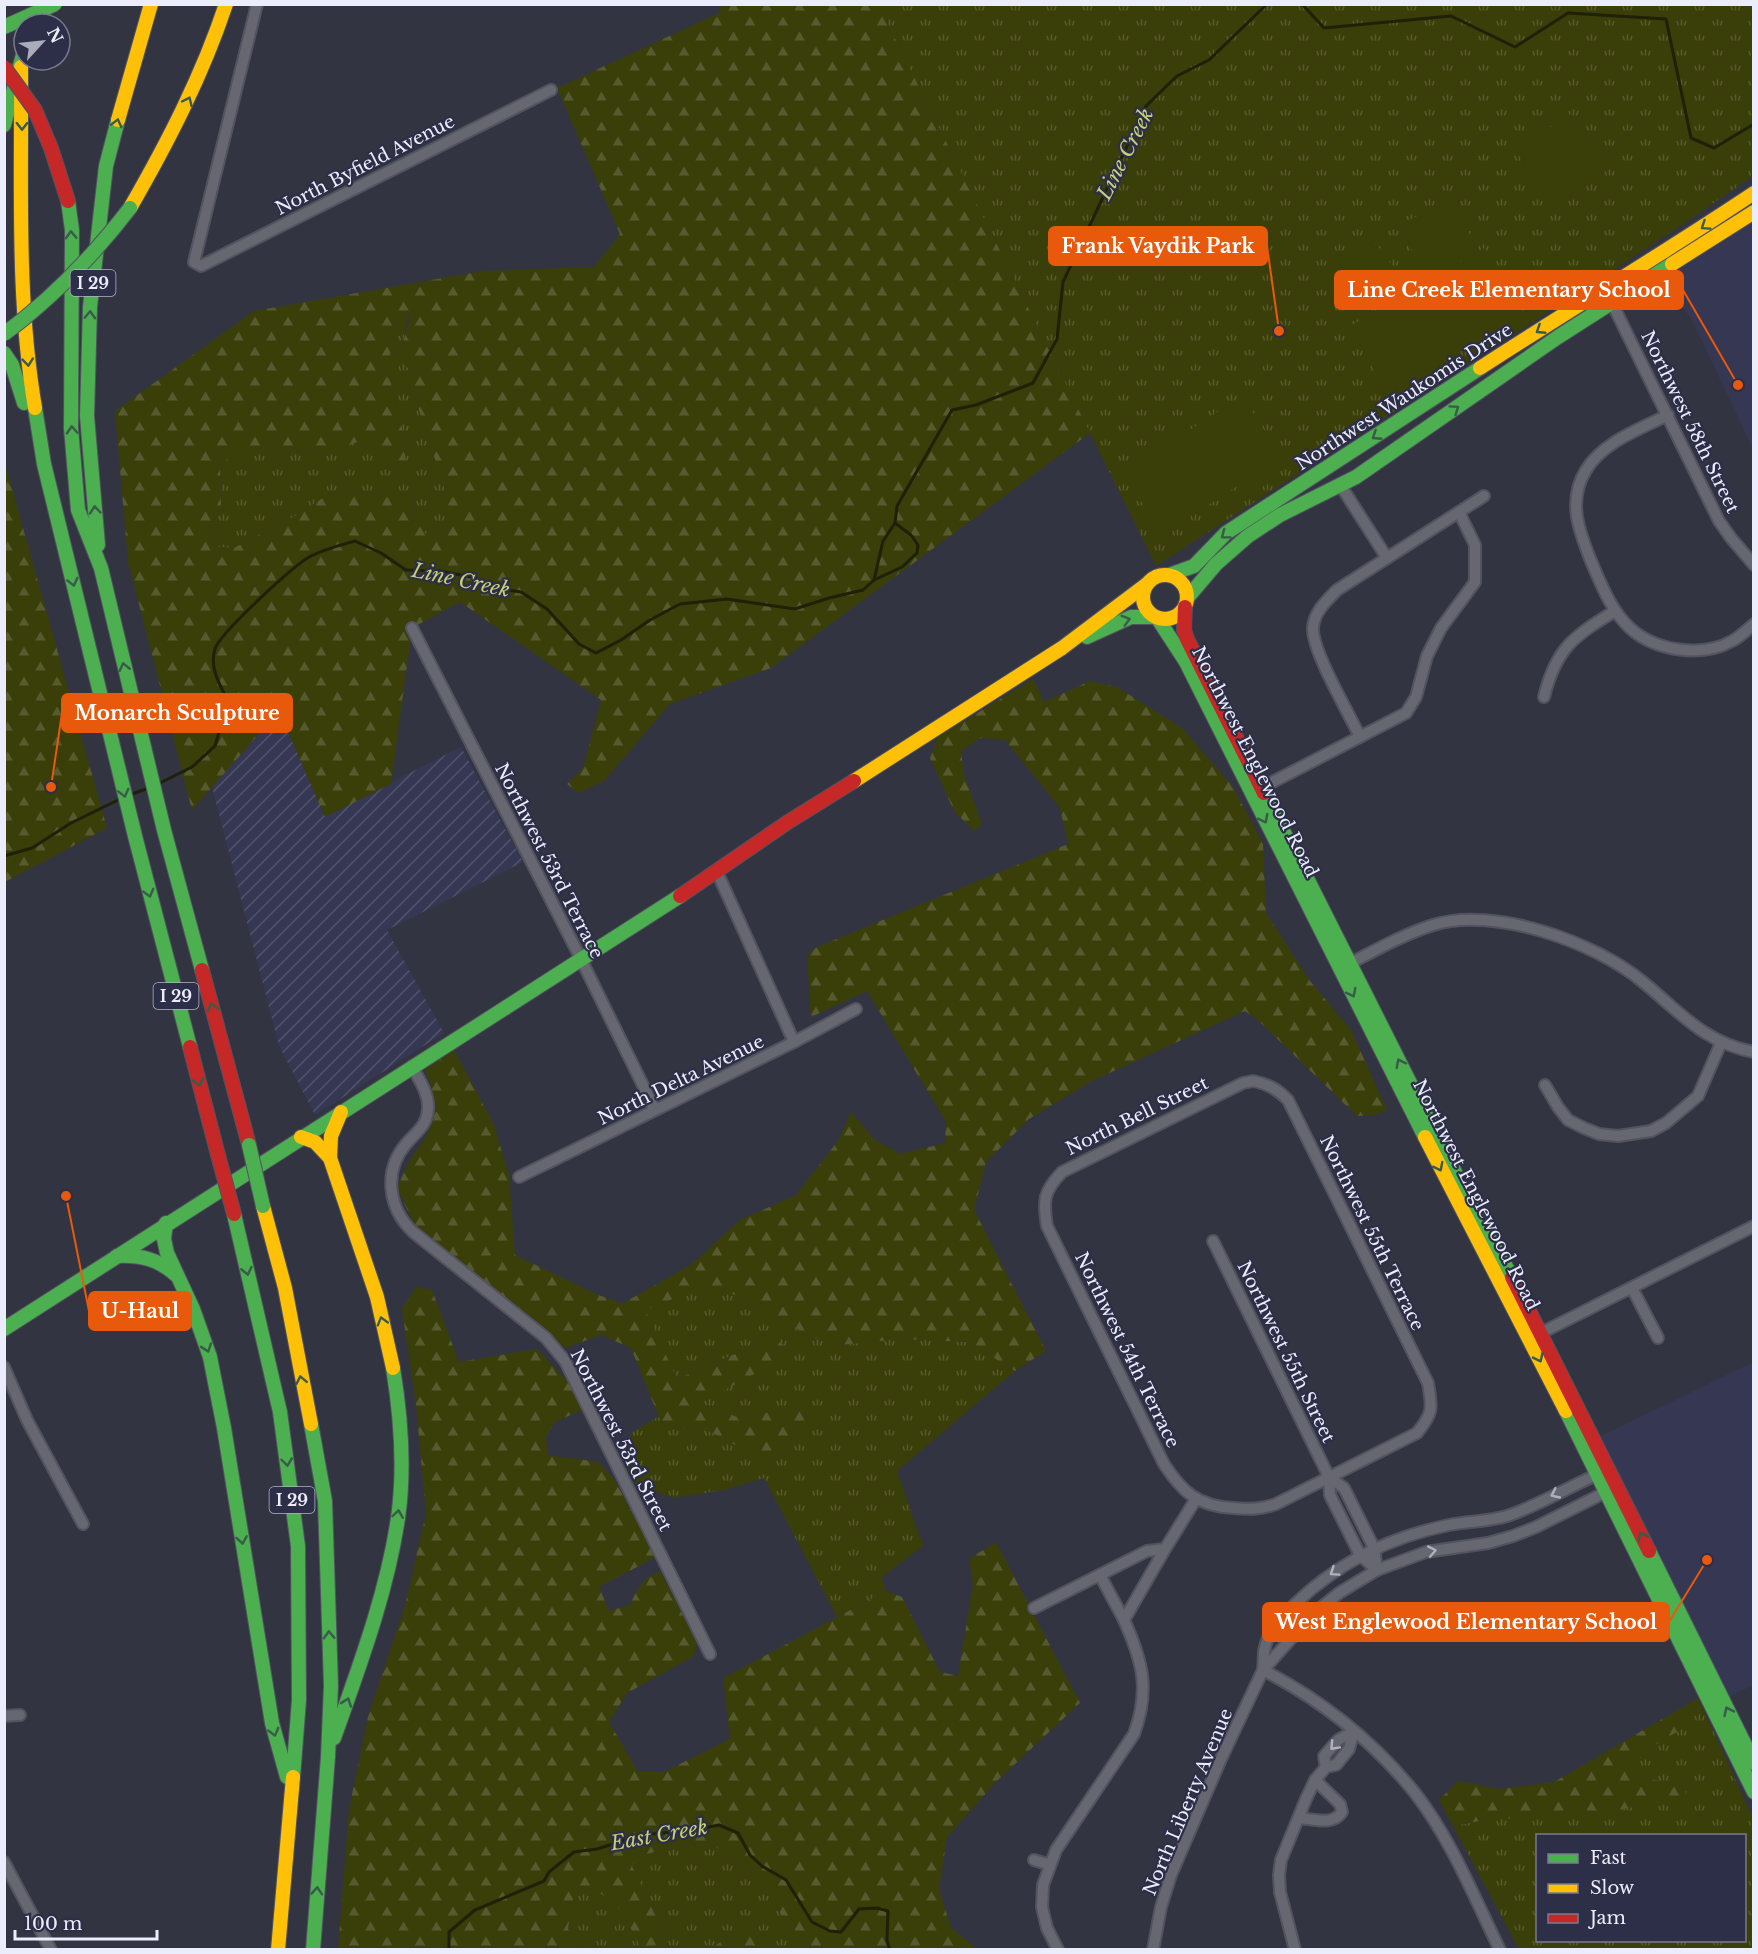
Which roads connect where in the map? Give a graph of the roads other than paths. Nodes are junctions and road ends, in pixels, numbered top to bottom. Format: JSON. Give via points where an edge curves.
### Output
{"nodes":[{"id":1,"x":55,"y":4,"type":"edge"},
{"id":2,"x":151,"y":4,"type":"edge"},
{"id":3,"x":226,"y":4,"type":"edge"},
{"id":4,"x":257,"y":4,"type":"edge"},
{"id":5,"x":4,"y":27,"type":"edge"},
{"id":6,"x":4,"y":67,"type":"edge"},
{"id":7,"x":20,"y":72,"type":"edge"},
{"id":8,"x":21,"y":72,"type":"edge"},
{"id":9,"x":551,"y":90,"type":"dead end"},
{"id":10,"x":4,"y":125,"type":"edge"},
{"id":11,"x":1754,"y":193,"type":"edge"},
{"id":12,"x":1754,"y":212,"type":"edge"},
{"id":13,"x":1605,"y":289,"type":"junction"},
{"id":14,"x":1612,"y":303,"type":"junction"},
{"id":15,"x":4,"y":334,"type":"edge"},
{"id":16,"x":4,"y":353,"type":"edge"},
{"id":17,"x":1668,"y":416,"type":"junction"},
{"id":18,"x":44,"y":464,"type":"junction"},
{"id":19,"x":1341,"y":486,"type":"junction"},
{"id":20,"x":1484,"y":496,"type":"dead end"},
{"id":21,"x":1460,"y":512,"type":"junction"},
{"id":22,"x":1387,"y":558,"type":"junction"},
{"id":23,"x":1754,"y":565,"type":"edge"},
{"id":24,"x":101,"y":568,"type":"junction"},
{"id":25,"x":1169,"y":575,"type":"junction"},
{"id":26,"x":1147,"y":584,"type":"junction"},
{"id":27,"x":1186,"y":602,"type":"junction"},
{"id":28,"x":1615,"y":611,"type":"junction"},
{"id":29,"x":1156,"y":618,"type":"junction"},
{"id":30,"x":1754,"y":624,"type":"edge"},
{"id":31,"x":412,"y":628,"type":"dead end"},
{"id":32,"x":1062,"y":648,"type":"junction"},
{"id":33,"x":1544,"y":697,"type":"dead end"},
{"id":34,"x":1360,"y":737,"type":"junction"},
{"id":35,"x":1257,"y":790,"type":"junction"},
{"id":36,"x":717,"y":873,"type":"junction"},
{"id":37,"x":581,"y":959,"type":"junction"},
{"id":38,"x":1345,"y":966,"type":"junction"},
{"id":39,"x":856,"y":1009,"type":"dead end"},
{"id":40,"x":794,"y":1042,"type":"junction"},
{"id":41,"x":1721,"y":1043,"type":"junction"},
{"id":42,"x":1754,"y":1052,"type":"edge"},
{"id":43,"x":412,"y":1066,"type":"junction"},
{"id":44,"x":1266,"y":1083,"type":"joint"},
{"id":45,"x":1545,"y":1085,"type":"dead end"},
{"id":46,"x":655,"y":1110,"type":"junction"},
{"id":47,"x":341,"y":1112,"type":"junction"},
{"id":48,"x":301,"y":1137,"type":"junction"},
{"id":49,"x":330,"y":1158,"type":"junction"},
{"id":50,"x":519,"y":1177,"type":"dead end"},
{"id":51,"x":1044,"y":1207,"type":"joint"},
{"id":52,"x":166,"y":1223,"type":"junction"},
{"id":53,"x":1754,"y":1226,"type":"edge"},
{"id":54,"x":1213,"y":1241,"type":"dead end"},
{"id":55,"x":117,"y":1256,"type":"junction"},
{"id":56,"x":176,"y":1275,"type":"junction"},
{"id":57,"x":1632,"y":1288,"type":"junction"},
{"id":58,"x":4,"y":1329,"type":"edge"},
{"id":59,"x":1535,"y":1336,"type":"junction"},
{"id":60,"x":1658,"y":1338,"type":"dead end"},
{"id":61,"x":4,"y":1367,"type":"edge"},
{"id":62,"x":1603,"y":1473,"type":"junction"},
{"id":63,"x":1329,"y":1477,"type":"junction"},
{"id":64,"x":1617,"y":1485,"type":"junction"},
{"id":65,"x":1605,"y":1493,"type":"junction"},
{"id":66,"x":1196,"y":1499,"type":"junction"},
{"id":67,"x":1355,"y":1510,"type":"junction"},
{"id":68,"x":1341,"y":1517,"type":"junction"},
{"id":69,"x":83,"y":1524,"type":"dead end"},
{"id":70,"x":1374,"y":1548,"type":"junction"},
{"id":71,"x":1165,"y":1549,"type":"junction"},
{"id":72,"x":1360,"y":1555,"type":"junction"},
{"id":73,"x":1377,"y":1570,"type":"junction"},
{"id":74,"x":1100,"y":1575,"type":"junction"},
{"id":75,"x":1034,"y":1608,"type":"dead end"},
{"id":76,"x":1124,"y":1620,"type":"junction"},
{"id":77,"x":710,"y":1654,"type":"dead end"},
{"id":78,"x":1263,"y":1670,"type":"junction"},
{"id":79,"x":20,"y":1715,"type":"dead end"},
{"id":80,"x":4,"y":1716,"type":"edge"},
{"id":81,"x":1354,"y":1731,"type":"junction"},
{"id":82,"x":328,"y":1757,"type":"junction"},
{"id":83,"x":1754,"y":1763,"type":"edge"},
{"id":84,"x":1315,"y":1780,"type":"junction"},
{"id":85,"x":290,"y":1791,"type":"junction"},
{"id":86,"x":1754,"y":1792,"type":"edge"},
{"id":87,"x":1299,"y":1818,"type":"junction"},
{"id":88,"x":1034,"y":1860,"type":"dead end"},
{"id":89,"x":4,"y":1862,"type":"edge"},
{"id":90,"x":1050,"y":1865,"type":"junction"},
{"id":91,"x":51,"y":1950,"type":"edge"},
{"id":92,"x":278,"y":1950,"type":"edge"},
{"id":93,"x":313,"y":1950,"type":"edge"},
{"id":94,"x":1058,"y":1950,"type":"edge"},
{"id":95,"x":1153,"y":1950,"type":"edge"},
{"id":96,"x":1295,"y":1950,"type":"edge"},
{"id":97,"x":1500,"y":1950,"type":"edge"}],
"edges":[{"from":1,"to":5,"type":"main road","bridge":true},
{"from":24,"to":2,"type":"main road","number":"I 29","one_way":true,"via":[[87,416],[90,307],[106,166]]},
{"from":15,"to":3,"type":"main road","one_way":true,"bridge":true,"via":[[62,288],[130,208],[188,103]]},
{"from":4,"to":9,"type":"street","name":"North Byfield Avenue","via":[[194,262],[201,266]]},
{"from":24,"to":6,"type":"main road","one_way":true,"bridge":true,"via":[[78,510],[71,428],[72,230],[68,201],[35,110]]},
{"from":7,"to":10,"type":"main road"},
{"from":8,"to":18,"type":"main road","number":"I 29","one_way":true,"via":[[27,361]]},
{"from":11,"to":13,"type":"main road","name":"Northwest Waukomis Drive","one_way":true},
{"from":12,"to":14,"type":"main road","name":"Northwest Waukomis Drive"},
{"from":13,"to":14,"type":"street","name":"Northwest 58th Street"},
{"from":13,"to":25,"type":"main road","name":"Northwest Waukomis Drive","one_way":true,"via":[[1226,533],[1194,566]]},
{"from":14,"to":17,"type":"street","name":"Northwest 58th Street"},
{"from":19,"to":14,"type":"main road","name":"Northwest Waukomis Drive","one_way":true},
{"from":16,"to":18,"type":"main road","via":[[12,365]]},
{"from":17,"to":23,"type":"street","name":"Northwest 58th Street","via":[[1719,521]]},
{"from":17,"to":28,"type":"street","via":[[1613,443],[1587,468],[1577,492],[1579,531]]},
{"from":18,"to":85,"type":"main road","number":"I 29","one_way":true,"bridge":true,"via":[[113,750],[234,1214],[280,1413],[298,1546],[298,1700]]},
{"from":19,"to":22,"type":"street"},
{"from":19,"to":27,"type":"main road","name":"Northwest Waukomis Drive","via":[[1280,515],[1248,536],[1216,564]]},
{"from":20,"to":21,"type":"street"},
{"from":21,"to":22,"type":"street"},
{"from":21,"to":34,"type":"street","via":[[1475,545],[1475,582],[1441,628],[1427,656],[1416,697],[1406,713]]},
{"from":22,"to":34,"type":"street","via":[[1337,590],[1322,605],[1313,629],[1317,649]]},
{"from":82,"to":24,"type":"main road","number":"I 29","one_way":true,"bridge":true,"via":[[325,1501],[285,1288],[142,744]]},
{"from":25,"to":26,"type":"main road"},
{"from":25,"to":27,"type":"main road","via":[[1182,583]]},
{"from":26,"to":29,"type":"main road","via":[[1144,604]]},
{"from":26,"to":32,"type":"main road"},
{"from":27,"to":29,"type":"main road","via":[[1174,618]]},
{"from":27,"to":35,"type":"main road","name":"Northwest Englewood Road","via":[[1187,639]]},
{"from":28,"to":30,"type":"street","via":[[1641,636],[1679,650],[1719,646]]},
{"from":28,"to":33,"type":"street","via":[[1566,646],[1549,675]]},
{"from":32,"to":29,"type":"main road","one_way":true,"via":[[1131,617]]},
{"from":29,"to":35,"type":"main road","name":"Northwest Englewood Road","via":[[1186,662]]},
{"from":31,"to":37,"type":"street","name":"Northwest 53rd Terrace"},
{"from":32,"to":36,"type":"main road","via":[[788,822]]},
{"from":34,"to":35,"type":"street"},
{"from":35,"to":38,"type":"main road","name":"Northwest Englewood Road"},
{"from":36,"to":37,"type":"main road"},
{"from":36,"to":40,"type":"street"},
{"from":37,"to":43,"type":"main road"},
{"from":37,"to":46,"type":"street","name":"Northwest 53rd Terrace"},
{"from":38,"to":41,"type":"street","via":[[1394,940],[1468,918],[1535,929],[1622,966],[1698,1030]]},
{"from":38,"to":59,"type":"main road","name":"Northwest Englewood Road","via":[[1480,1221]]},
{"from":39,"to":40,"type":"street","name":"North Delta Avenue"},
{"from":40,"to":46,"type":"street","name":"North Delta Avenue"},
{"from":41,"to":42,"type":"street"},
{"from":41,"to":45,"type":"street","via":[[1698,1096],[1651,1131],[1618,1136],[1584,1128],[1568,1120]]},
{"from":43,"to":47,"type":"main road"},
{"from":43,"to":77,"type":"street","name":"Northwest 53rd Street","via":[[427,1095],[428,1108],[422,1128],[394,1163],[391,1185],[402,1221],[546,1338],[565,1361]]},
{"from":44,"to":51,"type":"street","name":"North Bell Street","via":[[1243,1083],[1062,1172],[1052,1182]]},
{"from":44,"to":63,"type":"street","name":"Northwest 55th Terrace","via":[[1288,1100],[1428,1383],[1432,1408],[1417,1433]]},
{"from":46,"to":50,"type":"street","name":"North Delta Avenue"},
{"from":47,"to":48,"type":"main road"},
{"from":47,"to":49,"type":"main road","via":[[330,1136]]},
{"from":48,"to":49,"type":"main road","via":[[315,1142]]},
{"from":48,"to":52,"type":"main road"},
{"from":82,"to":49,"type":"main road","one_way":true,"via":[[364,1653],[392,1552],[399,1507],[400,1442],[389,1344]]},
{"from":51,"to":66,"type":"street","name":"Northwest 54th Terrace","via":[[1047,1226],[1164,1464]]},
{"from":52,"to":55,"type":"main road"},
{"from":52,"to":56,"type":"main road","via":[[164,1239]]},
{"from":53,"to":57,"type":"street"},
{"from":54,"to":63,"type":"street","name":"Northwest 55th Street"},
{"from":55,"to":56,"type":"main road","via":[[151,1257]]},
{"from":55,"to":58,"type":"main road"},
{"from":56,"to":85,"type":"main road","one_way":true,"via":[[210,1357],[272,1723]]},
{"from":57,"to":59,"type":"street"},
{"from":57,"to":60,"type":"street"},
{"from":59,"to":62,"type":"main road","name":"Northwest Englewood Road"},
{"from":61,"to":69,"type":"street","via":[[27,1420]]},
{"from":62,"to":64,"type":"main road","name":"Northwest Englewood Road"},
{"from":62,"to":65,"type":"main road","name":"Northwest Englewood Road"},
{"from":62,"to":70,"type":"street","name":"North Liberty Avenue","one_way":true,"via":[[1508,1515],[1421,1532]]},
{"from":63,"to":66,"type":"street","via":[[1258,1510],[1212,1507]]},
{"from":63,"to":67,"type":"street","name":"Northwest 55th Street","via":[[1344,1488]]},
{"from":63,"to":68,"type":"street","name":"Northwest 55th Street","via":[[1330,1495]]},
{"from":64,"to":65,"type":"street","name":"North Liberty Avenue"},
{"from":83,"to":64,"type":"main road","name":"Northwest Englewood Road","one_way":true},
{"from":73,"to":65,"type":"street","name":"North Liberty Avenue","one_way":true,"via":[[1426,1552],[1513,1536]]},
{"from":65,"to":86,"type":"main road","name":"Northwest Englewood Road"},
{"from":66,"to":71,"type":"street"},
{"from":67,"to":68,"type":"street"},
{"from":67,"to":70,"type":"street","name":"Northwest 55th Street"},
{"from":68,"to":72,"type":"street","name":"Northwest 55th Street"},
{"from":70,"to":72,"type":"street","name":"North Liberty Avenue"},
{"from":70,"to":73,"type":"street","name":"Northwest 55th Street"},
{"from":71,"to":74,"type":"street","via":[[1147,1551]]},
{"from":71,"to":76,"type":"street"},
{"from":72,"to":73,"type":"street","name":"Northwest 55th Street"},
{"from":72,"to":78,"type":"street","name":"North Liberty Avenue","one_way":true,"via":[[1317,1583],[1280,1619],[1265,1647]]},
{"from":73,"to":78,"type":"street","name":"North Liberty Avenue","via":[[1313,1614]]},
{"from":74,"to":75,"type":"street"},
{"from":74,"to":76,"type":"street"},
{"from":76,"to":90,"type":"street","via":[[1143,1670],[1142,1714],[1134,1734],[1056,1850]]},
{"from":78,"to":81,"type":"street","via":[[1324,1707]]},
{"from":78,"to":95,"type":"street","name":"North Liberty Avenue","via":[[1171,1875]]},
{"from":79,"to":80,"type":"street"},
{"from":81,"to":84,"type":"street","via":[[1338,1740],[1324,1756],[1326,1767]]},
{"from":81,"to":97,"type":"street","via":[[1416,1794]]},
{"from":93,"to":82,"type":"main road","number":"I 29","one_way":true},
{"from":84,"to":87,"type":"street"},
{"from":84,"to":87,"type":"street","via":[[1340,1804],[1342,1812],[1332,1821]]},
{"from":85,"to":92,"type":"main road","number":"I 29"},
{"from":87,"to":96,"type":"street","via":[[1281,1860],[1279,1875]]},
{"from":88,"to":90,"type":"street"},
{"from":89,"to":91,"type":"street"},
{"from":90,"to":94,"type":"street","via":[[1042,1885],[1042,1907]]}]}
